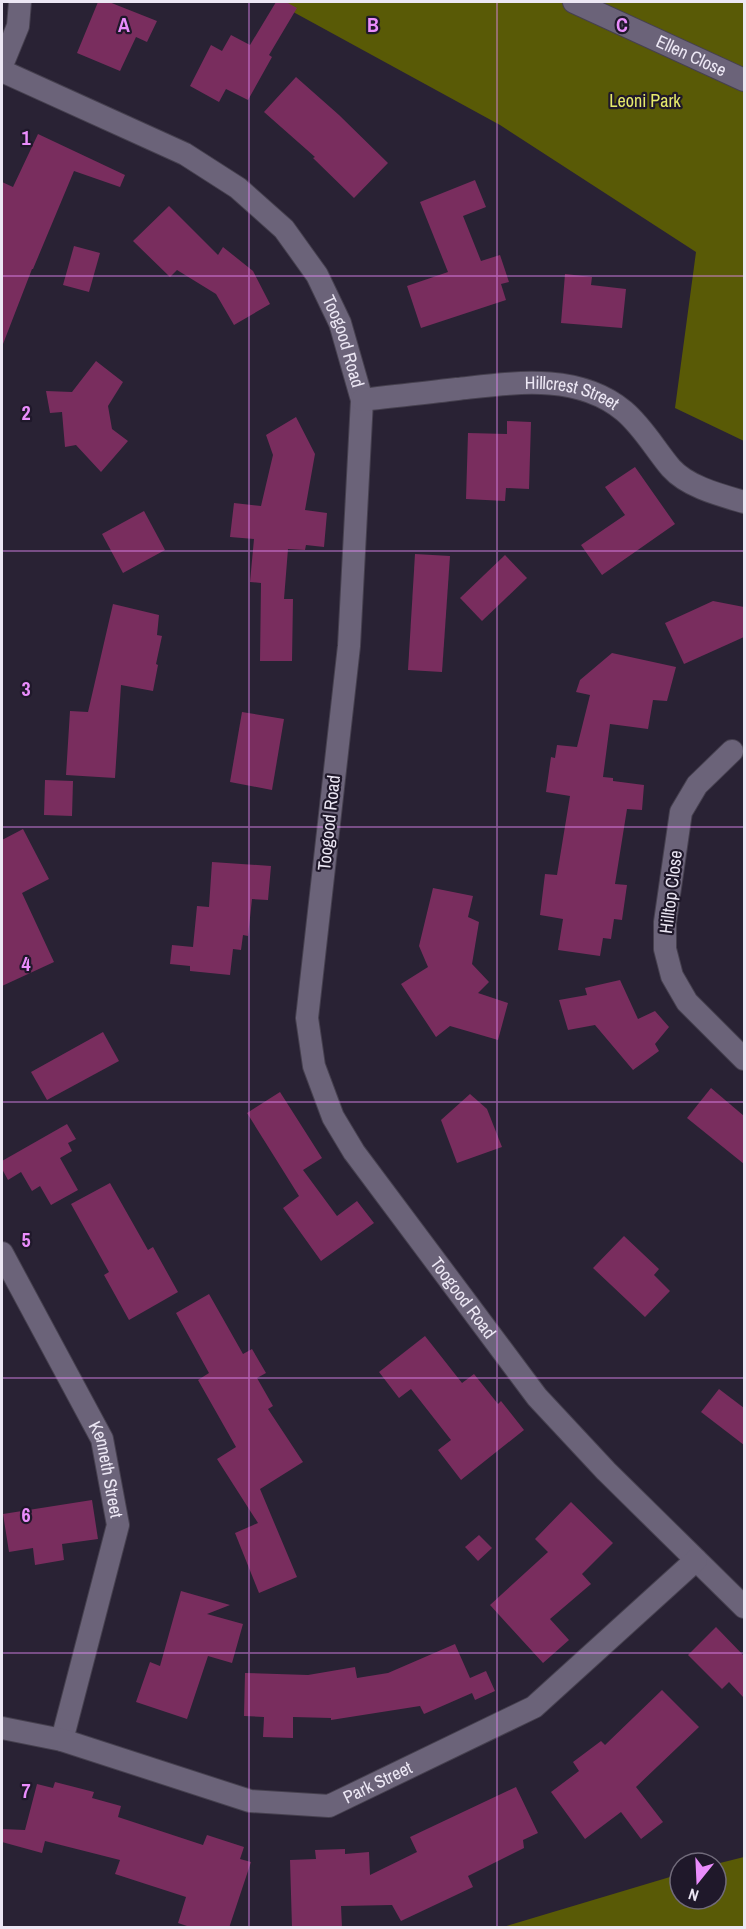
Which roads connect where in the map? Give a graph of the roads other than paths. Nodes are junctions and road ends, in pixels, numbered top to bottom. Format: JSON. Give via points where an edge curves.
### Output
{"nodes":[{"id":1,"x":15,"y":2,"type":"edge"},
{"id":2,"x":20,"y":2,"type":"edge"},
{"id":3,"x":574,"y":2,"type":"edge"},
{"id":4,"x":2,"y":17,"type":"edge"},
{"id":5,"x":2,"y":65,"type":"edge"},
{"id":6,"x":2,"y":70,"type":"edge"},
{"id":7,"x":744,"y":80,"type":"edge"},
{"id":8,"x":362,"y":400,"type":"junction"},
{"id":9,"x":744,"y":502,"type":"edge"},
{"id":10,"x":732,"y":751,"type":"dead end"},
{"id":11,"x":744,"y":1059,"type":"edge"},
{"id":12,"x":2,"y":1253,"type":"edge"},
{"id":13,"x":696,"y":1560,"type":"junction"},
{"id":14,"x":744,"y":1607,"type":"edge"},
{"id":15,"x":2,"y":1728,"type":"edge"},
{"id":16,"x":62,"y":1740,"type":"junction"}],
"edges":[{"from":1,"to":4,"type":"street"},
{"from":2,"to":5,"type":"street","via":[[18,26]]},
{"from":3,"to":7,"type":"street","name":"Ellen Close"},
{"from":6,"to":8,"type":"street","name":"Toogood Road","via":[[185,154],[238,188],[284,229],[317,275],[340,323]]},
{"from":8,"to":9,"type":"street","name":"Hillcrest Street","via":[[525,382],[594,393],[623,411],[687,481]]},
{"from":8,"to":13,"type":"street","name":"Toogood Road","via":[[349,646],[307,1018],[314,1066],[333,1117],[354,1152],[537,1397]]},
{"from":10,"to":11,"type":"street","name":"Hilltop Close","via":[[698,785],[681,812],[665,922],[665,949],[672,976],[687,1002]]},
{"from":12,"to":16,"type":"street","name":"Kenneth Street","via":[[102,1439],[118,1525]]},
{"from":13,"to":14,"type":"street","name":"Toogood Road"},
{"from":13,"to":16,"type":"street","name":"Park Street","via":[[534,1707],[329,1806],[250,1801]]},
{"from":15,"to":16,"type":"street","name":"Park Street"}]}
